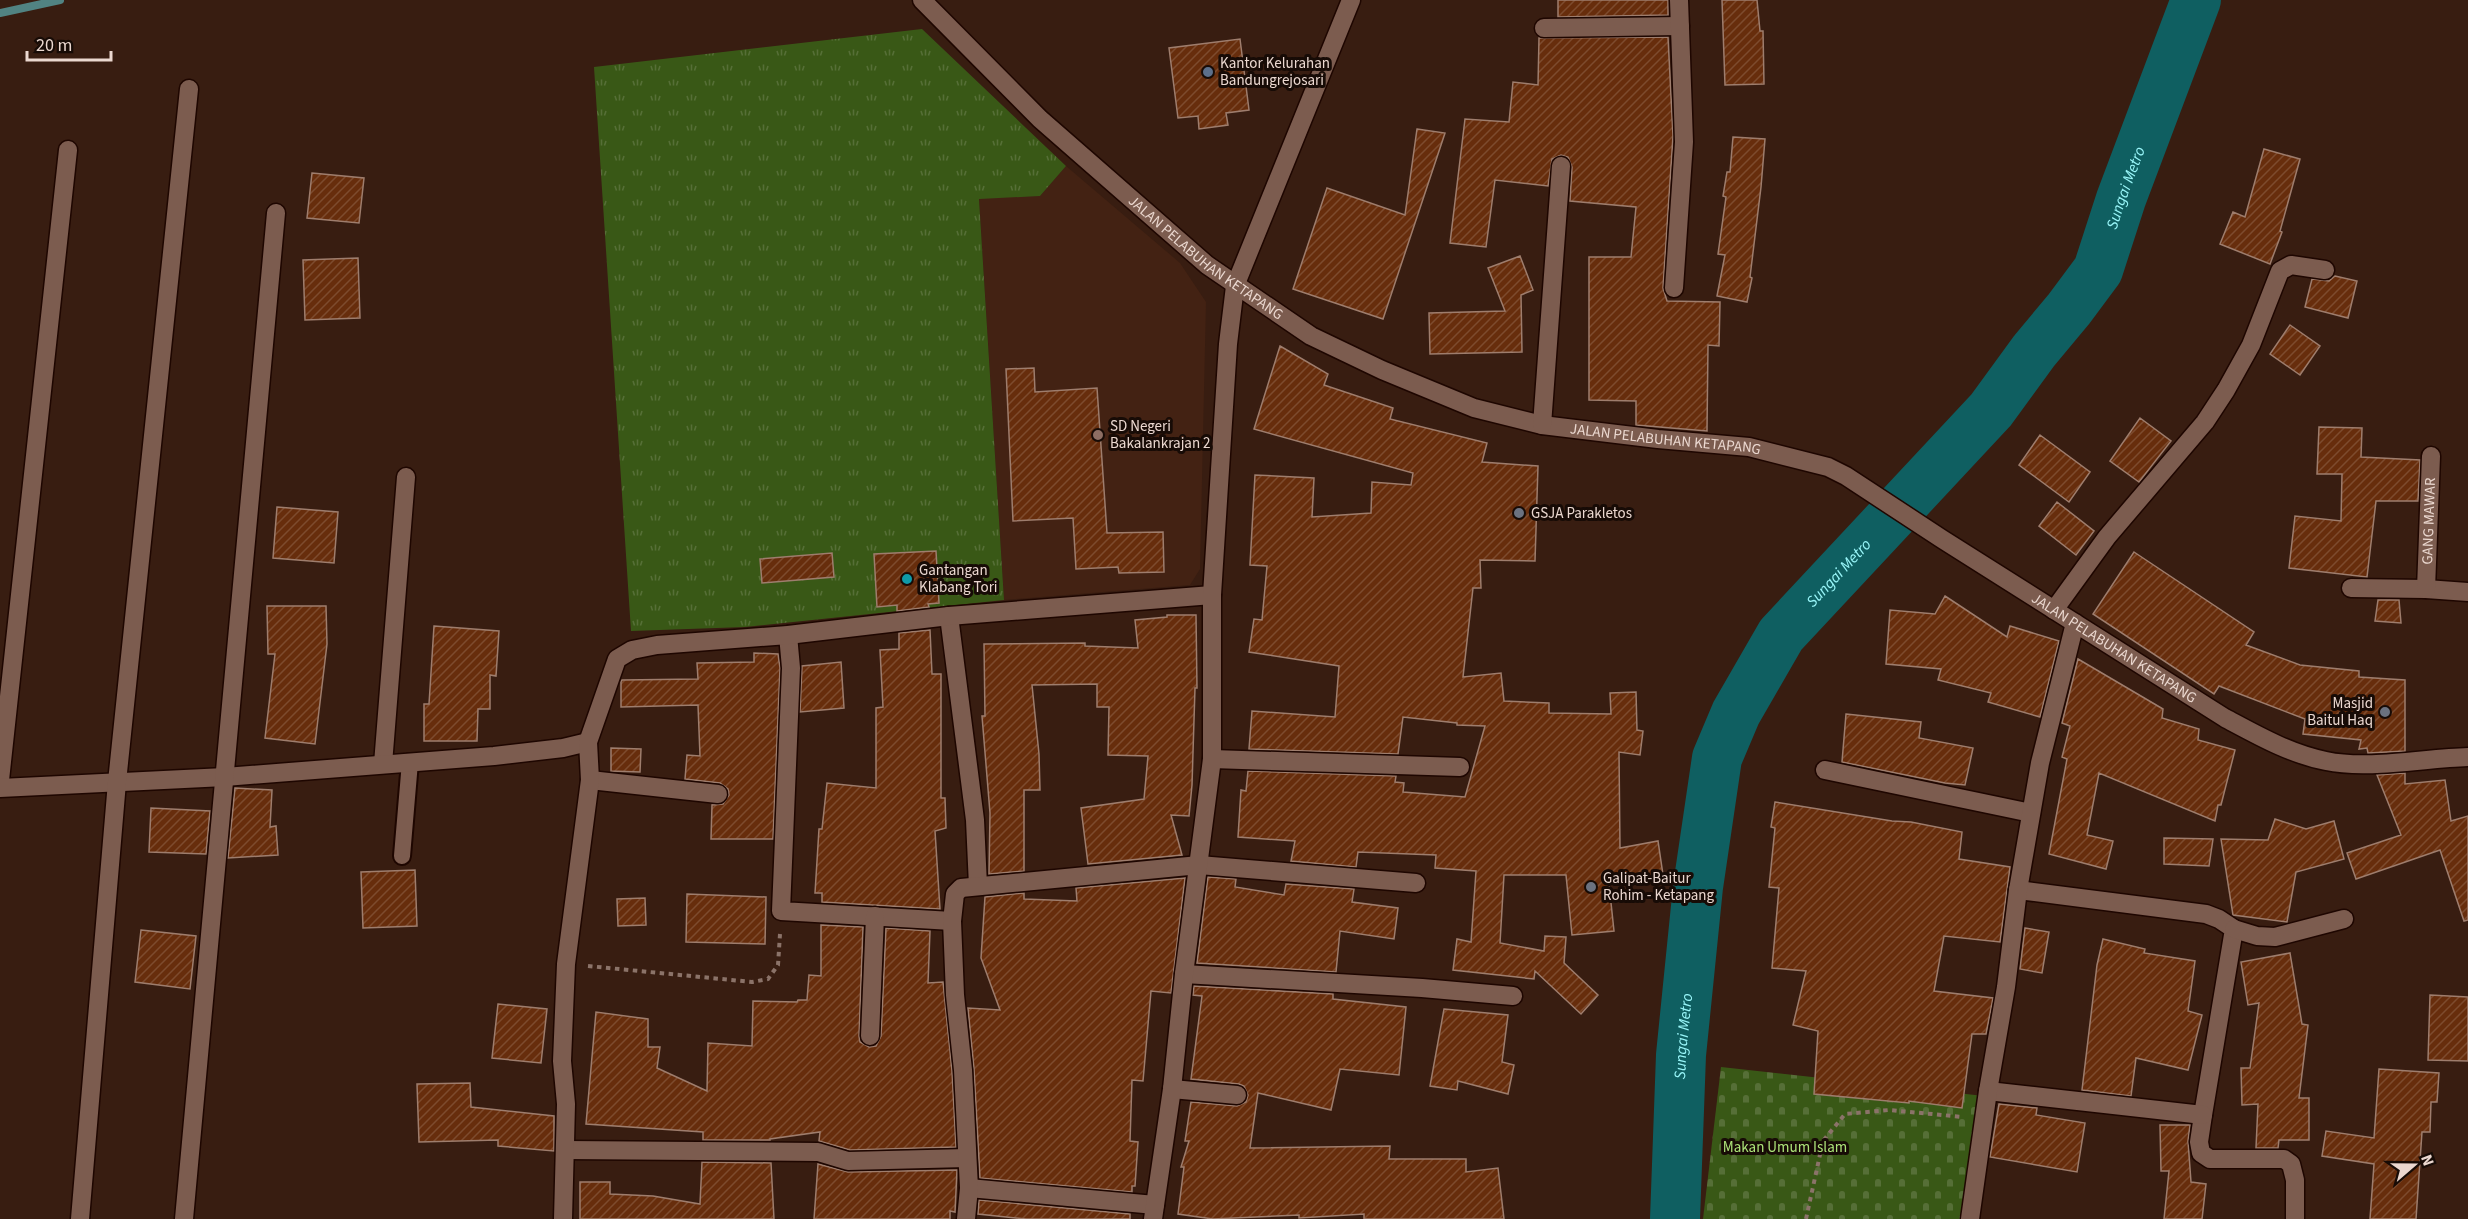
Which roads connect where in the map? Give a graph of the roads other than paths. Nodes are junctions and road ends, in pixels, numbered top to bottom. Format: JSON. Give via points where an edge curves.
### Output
{"nodes":[{"id":1,"x":922,"y":0,"type":"edge"},
{"id":2,"x":1352,"y":0,"type":"edge"},
{"id":3,"x":1679,"y":0,"type":"edge"},
{"id":4,"x":1680,"y":26,"type":"junction"},
{"id":5,"x":1544,"y":28,"type":"dead end"},
{"id":6,"x":189,"y":89,"type":"dead end"},
{"id":7,"x":68,"y":150,"type":"dead end"},
{"id":8,"x":1561,"y":166,"type":"dead end"},
{"id":9,"x":276,"y":213,"type":"dead end"},
{"id":10,"x":2325,"y":270,"type":"dead end"},
{"id":11,"x":1234,"y":286,"type":"junction"},
{"id":12,"x":1674,"y":288,"type":"dead end"},
{"id":13,"x":1542,"y":425,"type":"junction"},
{"id":14,"x":2431,"y":456,"type":"dead end"},
{"id":15,"x":406,"y":477,"type":"dead end"},
{"id":16,"x":2351,"y":588,"type":"dead end"},
{"id":17,"x":2427,"y":588,"type":"junction"},
{"id":18,"x":2468,"y":592,"type":"edge"},
{"id":19,"x":1212,"y":595,"type":"junction"},
{"id":20,"x":2054,"y":610,"type":"junction"},
{"id":21,"x":949,"y":616,"type":"junction"},
{"id":22,"x":2075,"y":623,"type":"junction"},
{"id":23,"x":788,"y":634,"type":"junction"},
{"id":24,"x":588,"y":742,"type":"junction"},
{"id":25,"x":2468,"y":757,"type":"edge"},
{"id":26,"x":1212,"y":759,"type":"junction"},
{"id":27,"x":410,"y":762,"type":"junction"},
{"id":28,"x":383,"y":764,"type":"junction"},
{"id":29,"x":1460,"y":767,"type":"dead end"},
{"id":30,"x":1825,"y":770,"type":"dead end"},
{"id":31,"x":225,"y":777,"type":"junction"},
{"id":32,"x":0,"y":780,"type":"edge"},
{"id":33,"x":590,"y":780,"type":"junction"},
{"id":34,"x":117,"y":782,"type":"junction"},
{"id":35,"x":0,"y":788,"type":"edge"},
{"id":36,"x":718,"y":794,"type":"dead end"},
{"id":37,"x":2031,"y":813,"type":"junction"},
{"id":38,"x":402,"y":856,"type":"dead end"},
{"id":39,"x":1199,"y":865,"type":"junction"},
{"id":40,"x":1416,"y":883,"type":"dead end"},
{"id":41,"x":978,"y":886,"type":"junction"},
{"id":42,"x":2018,"y":890,"type":"junction"},
{"id":43,"x":875,"y":916,"type":"junction"},
{"id":44,"x":2344,"y":919,"type":"dead end"},
{"id":45,"x":952,"y":921,"type":"junction"},
{"id":46,"x":2234,"y":929,"type":"junction"},
{"id":47,"x":1184,"y":974,"type":"junction"},
{"id":48,"x":1513,"y":996,"type":"dead end"},
{"id":49,"x":870,"y":1036,"type":"dead end"},
{"id":50,"x":1172,"y":1089,"type":"junction"},
{"id":51,"x":1988,"y":1091,"type":"junction"},
{"id":52,"x":1237,"y":1095,"type":"dead end"},
{"id":53,"x":2203,"y":1115,"type":"junction"},
{"id":54,"x":566,"y":1150,"type":"junction"},
{"id":55,"x":967,"y":1158,"type":"junction"},
{"id":56,"x":969,"y":1188,"type":"junction"},
{"id":57,"x":1154,"y":1212,"type":"edge"},
{"id":58,"x":80,"y":1219,"type":"edge"},
{"id":59,"x":184,"y":1219,"type":"edge"},
{"id":60,"x":563,"y":1219,"type":"edge"},
{"id":61,"x":966,"y":1219,"type":"edge"},
{"id":62,"x":1970,"y":1219,"type":"edge"},
{"id":63,"x":2295,"y":1219,"type":"edge"}],
"edges":[{"from":1,"to":11,"type":"street","name":"JALAN PELABUHAN KETAPANG","via":[[1040,119]]},
{"from":2,"to":11,"type":"street"},
{"from":3,"to":4,"type":"street"},
{"from":4,"to":5,"type":"street"},
{"from":4,"to":12,"type":"street","via":[[1684,142]]},
{"from":6,"to":34,"type":"street"},
{"from":7,"to":32,"type":"street"},
{"from":8,"to":13,"type":"street"},
{"from":9,"to":31,"type":"street"},
{"from":10,"to":20,"type":"street","via":[[2291,265],[2280,272],[2251,345],[2205,422],[2107,537]]},
{"from":11,"to":13,"type":"street","name":"JALAN PELABUHAN KETAPANG","via":[[1311,336],[1382,370],[1474,408]]},
{"from":11,"to":19,"type":"street"},
{"from":13,"to":20,"type":"street","name":"JALAN PELABUHAN KETAPANG","via":[[1749,447],[1816,463],[1846,476]]},
{"from":14,"to":17,"type":"street","name":"GANG MAWAR"},
{"from":15,"to":28,"type":"street"},
{"from":16,"to":17,"type":"street"},
{"from":17,"to":18,"type":"street"},
{"from":19,"to":21,"type":"street"},
{"from":19,"to":26,"type":"street"},
{"from":20,"to":22,"type":"street","name":"JALAN PELABUHAN KETAPANG"},
{"from":21,"to":23,"type":"street"},
{"from":21,"to":41,"type":"street","via":[[975,820]]},
{"from":22,"to":25,"type":"street","name":"JALAN PELABUHAN KETAPANG","via":[[2225,718],[2306,756],[2355,763]]},
{"from":22,"to":37,"type":"street"},
{"from":23,"to":24,"type":"street","via":[[632,650],[617,659]]},
{"from":23,"to":43,"type":"street","via":[[791,668],[781,911]]},
{"from":24,"to":27,"type":"street","via":[[494,756]]},
{"from":24,"to":33,"type":"street"},
{"from":26,"to":29,"type":"street"},
{"from":26,"to":39,"type":"street"},
{"from":27,"to":28,"type":"street"},
{"from":27,"to":38,"type":"lane"},
{"from":28,"to":31,"type":"street"},
{"from":30,"to":37,"type":"street"},
{"from":31,"to":34,"type":"street"},
{"from":31,"to":59,"type":"street"},
{"from":33,"to":36,"type":"street"},
{"from":33,"to":54,"type":"street","via":[[566,964],[562,1060],[567,1104]]},
{"from":34,"to":35,"type":"street"},
{"from":34,"to":58,"type":"street"},
{"from":37,"to":42,"type":"street"},
{"from":39,"to":40,"type":"street"},
{"from":39,"to":41,"type":"street"},
{"from":39,"to":47,"type":"street"},
{"from":41,"to":45,"type":"street","via":[[961,888],[955,894]]},
{"from":42,"to":46,"type":"street","via":[[2206,914]]},
{"from":42,"to":51,"type":"street"},
{"from":43,"to":45,"type":"street"},
{"from":43,"to":49,"type":"street"},
{"from":44,"to":46,"type":"street","via":[[2275,938]]},
{"from":45,"to":55,"type":"street"},
{"from":46,"to":53,"type":"street"},
{"from":47,"to":48,"type":"street"},
{"from":47,"to":50,"type":"street"},
{"from":50,"to":52,"type":"street"},
{"from":50,"to":57,"type":"street"},
{"from":51,"to":53,"type":"street"},
{"from":51,"to":62,"type":"street"},
{"from":53,"to":63,"type":"street","via":[[2199,1142],[2201,1153],[2208,1158],[2284,1159],[2291,1164]]},
{"from":54,"to":55,"type":"street","via":[[818,1152],[848,1161]]},
{"from":54,"to":60,"type":"street"},
{"from":55,"to":56,"type":"street"},
{"from":56,"to":57,"type":"street"},
{"from":56,"to":61,"type":"street"}]}
